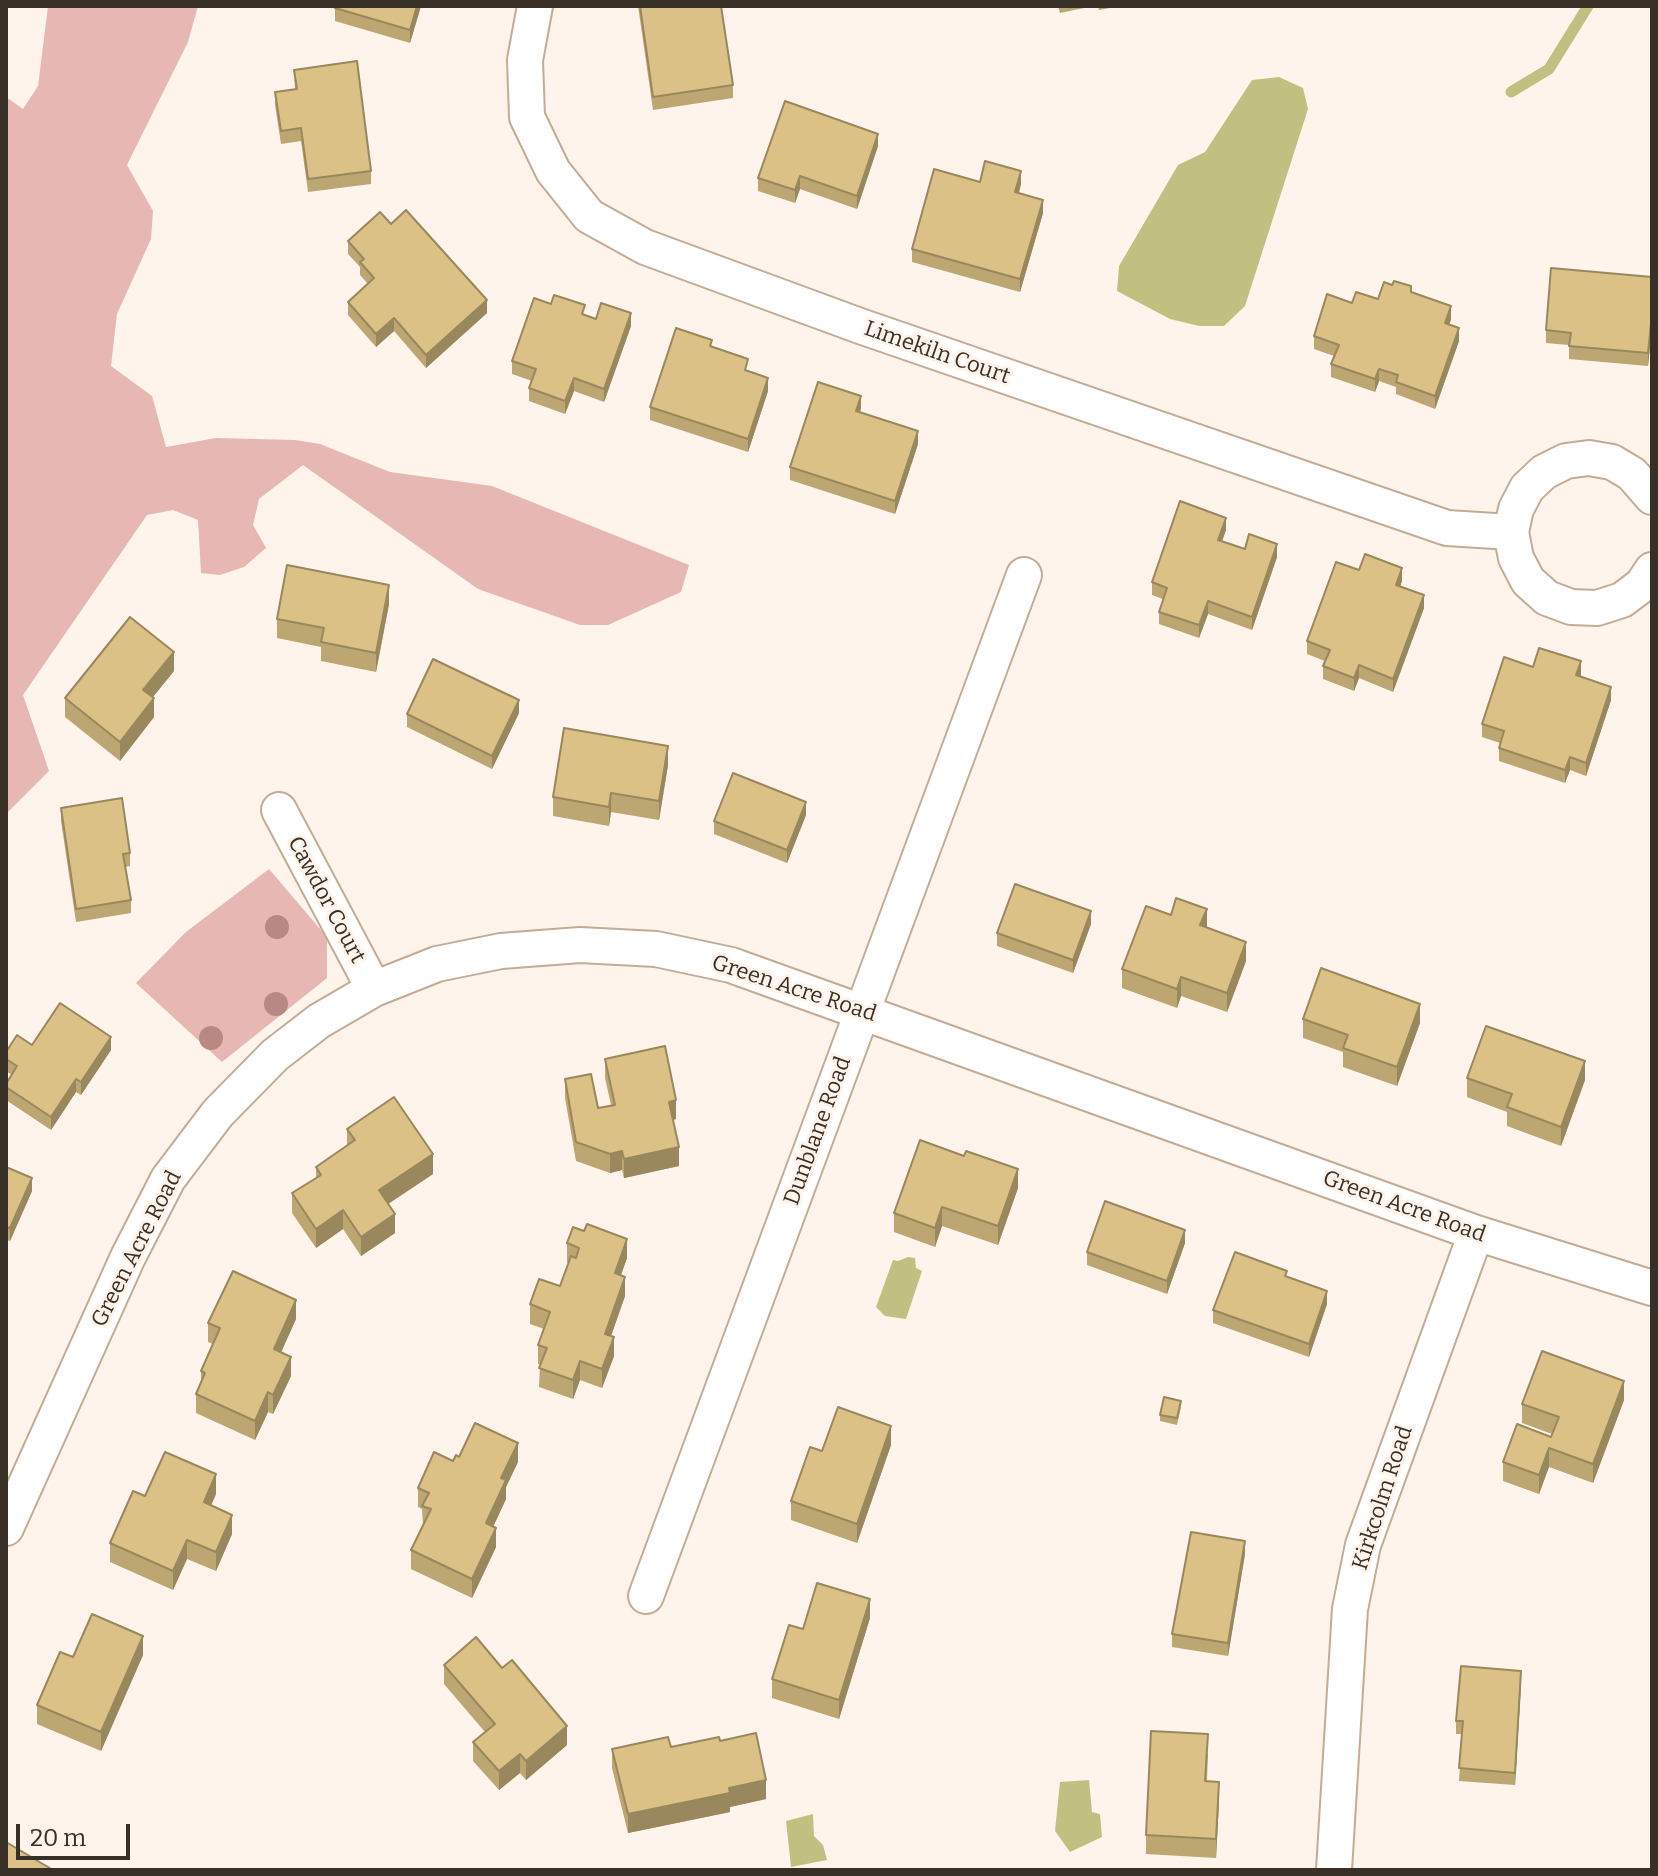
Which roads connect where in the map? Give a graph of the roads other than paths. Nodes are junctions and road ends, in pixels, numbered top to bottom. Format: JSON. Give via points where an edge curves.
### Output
{"nodes":[{"id":1,"x":535,"y":6,"type":"edge"},
{"id":2,"x":1652,"y":497,"type":"edge"},
{"id":3,"x":1511,"y":532,"type":"junction"},
{"id":4,"x":1652,"y":570,"type":"edge"},
{"id":5,"x":1024,"y":575,"type":"dead end"},
{"id":6,"x":279,"y":810,"type":"dead end"},
{"id":7,"x":374,"y":989,"type":"junction"},
{"id":8,"x":863,"y":1012,"type":"junction"},
{"id":9,"x":1476,"y":1233,"type":"junction"},
{"id":10,"x":1652,"y":1288,"type":"edge"},
{"id":11,"x":6,"y":1528,"type":"edge"},
{"id":12,"x":646,"y":1596,"type":"dead end"},
{"id":13,"x":1334,"y":1870,"type":"edge"}],
"edges":[{"from":1,"to":3,"type":"street","name":"Limekiln Court","via":[[525,60],[527,117],[553,171],[589,216],[645,247],[1447,528]]},
{"from":2,"to":3,"type":"street","via":[[1632,474],[1612,462],[1566,461],[1527,488]]},
{"from":3,"to":4,"type":"street","via":[[1528,581],[1547,598],[1571,607],[1597,608],[1622,600]]},
{"from":5,"to":8,"type":"street","name":"Dunblane Road"},
{"from":6,"to":7,"type":"street","name":"Cawdor Court"},
{"from":7,"to":8,"type":"street","name":"Green Acre Road","via":[[437,964],[501,951],[580,945],[656,949],[731,965]]},
{"from":7,"to":11,"type":"street","name":"Green Acre Road","via":[[275,1055],[218,1113],[168,1179]]},
{"from":8,"to":9,"type":"street","name":"Green Acre Road"},
{"from":8,"to":12,"type":"street","name":"Dunblane Road"},
{"from":9,"to":10,"type":"street","name":"Green Acre Road"},
{"from":9,"to":13,"type":"street","name":"Kirkcolm Road","via":[[1363,1545],[1350,1609]]}]}
